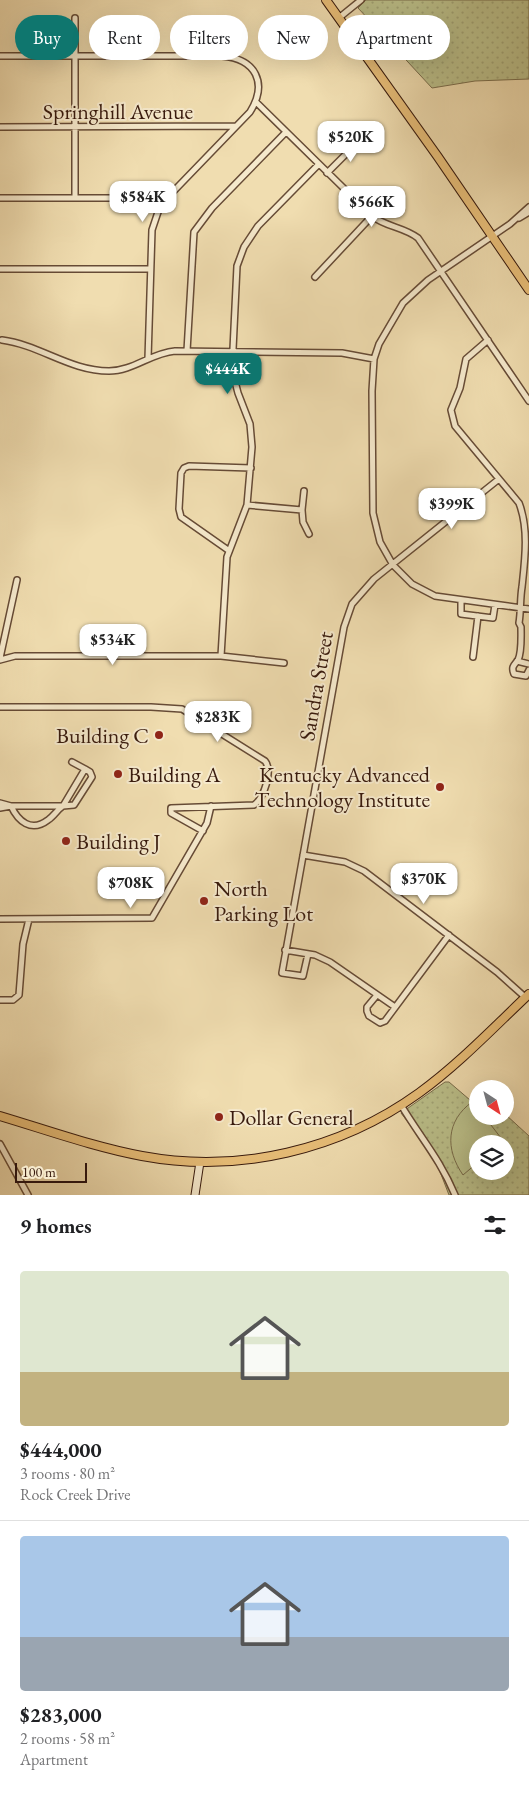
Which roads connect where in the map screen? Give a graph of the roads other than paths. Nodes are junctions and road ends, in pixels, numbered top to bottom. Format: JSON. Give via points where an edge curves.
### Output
{"nodes":[{"id":1,"x":326,"y":0,"type":"edge"},
{"id":2,"x":361,"y":0,"type":"edge"},
{"id":3,"x":338,"y":15,"type":"edge"},
{"id":4,"x":342,"y":15,"type":"edge"},
{"id":5,"x":0,"y":56,"type":"edge"},
{"id":6,"x":15,"y":56,"type":"edge"},
{"id":7,"x":79,"y":56,"type":"edge"},
{"id":8,"x":74,"y":60,"type":"edge"},
{"id":9,"x":370,"y":60,"type":"edge"},
{"id":10,"x":256,"y":102,"type":"junction"},
{"id":11,"x":236,"y":126,"type":"junction"},
{"id":12,"x":0,"y":127,"type":"edge"},
{"id":13,"x":74,"y":127,"type":"junction"},
{"id":14,"x":285,"y":133,"type":"junction"},
{"id":15,"x":361,"y":139,"type":"dead end"},
{"id":16,"x":318,"y":165,"type":"junction"},
{"id":17,"x":327,"y":173,"type":"junction"},
{"id":18,"x":75,"y":197,"type":"junction"},
{"id":19,"x":0,"y":198,"type":"edge"},
{"id":20,"x":167,"y":198,"type":"junction"},
{"id":21,"x":529,"y":207,"type":"edge"},
{"id":22,"x":529,"y":212,"type":"edge"},
{"id":23,"x":372,"y":216,"type":"junction"},
{"id":24,"x":510,"y":224,"type":"junction"},
{"id":25,"x":492,"y":236,"type":"junction"},
{"id":26,"x":0,"y":269,"type":"edge"},
{"id":27,"x":150,"y":269,"type":"junction"},
{"id":28,"x":442,"y":271,"type":"junction"},
{"id":29,"x":314,"y":277,"type":"dead end"},
{"id":30,"x":529,"y":290,"type":"edge"},
{"id":31,"x":2,"y":340,"type":"dead end"},
{"id":32,"x":488,"y":340,"type":"junction"},
{"id":33,"x":187,"y":351,"type":"junction"},
{"id":34,"x":232,"y":351,"type":"junction"},
{"id":35,"x":374,"y":358,"type":"junction"},
{"id":36,"x":148,"y":359,"type":"junction"},
{"id":37,"x":529,"y":402,"type":"edge"},
{"id":38,"x":251,"y":468,"type":"junction"},
{"id":39,"x":499,"y":479,"type":"junction"},
{"id":40,"x":304,"y":491,"type":"dead end"},
{"id":41,"x":248,"y":505,"type":"junction"},
{"id":42,"x":302,"y":510,"type":"junction"},
{"id":43,"x":309,"y":534,"type":"dead end"},
{"id":44,"x":228,"y":550,"type":"junction"},
{"id":45,"x":393,"y":565,"type":"junction"},
{"id":46,"x":18,"y":580,"type":"dead end"},
{"id":47,"x":461,"y":600,"type":"junction"},
{"id":48,"x":495,"y":605,"type":"junction"},
{"id":49,"x":520,"y":608,"type":"junction"},
{"id":50,"x":529,"y":609,"type":"edge"},
{"id":51,"x":478,"y":616,"type":"junction"},
{"id":52,"x":221,"y":656,"type":"junction"},
{"id":53,"x":473,"y":657,"type":"dead end"},
{"id":54,"x":0,"y":659,"type":"edge"},
{"id":55,"x":517,"y":660,"type":"junction"},
{"id":56,"x":284,"y":663,"type":"dead end"},
{"id":57,"x":529,"y":664,"type":"edge"},
{"id":58,"x":529,"y":670,"type":"edge"},
{"id":59,"x":0,"y":706,"type":"edge"},
{"id":60,"x":72,"y":762,"type":"dead end"},
{"id":61,"x":84,"y":769,"type":"junction"},
{"id":62,"x":0,"y":803,"type":"edge"},
{"id":63,"x":11,"y":806,"type":"junction"},
{"id":64,"x":51,"y":806,"type":"junction"},
{"id":65,"x":62,"y":806,"type":"junction"},
{"id":66,"x":211,"y":806,"type":"junction"},
{"id":67,"x":0,"y":808,"type":"edge"},
{"id":68,"x":55,"y":813,"type":"junction"},
{"id":69,"x":203,"y":831,"type":"junction"},
{"id":70,"x":302,"y":855,"type":"junction"},
{"id":71,"x":0,"y":919,"type":"edge"},
{"id":72,"x":29,"y":919,"type":"junction"},
{"id":73,"x":449,"y":935,"type":"junction"},
{"id":74,"x":285,"y":950,"type":"junction"},
{"id":75,"x":308,"y":954,"type":"junction"},
{"id":76,"x":377,"y":995,"type":"junction"},
{"id":77,"x":527,"y":996,"type":"edge"},
{"id":78,"x":0,"y":1000,"type":"edge"},
{"id":79,"x":395,"y":1007,"type":"junction"},
{"id":80,"x":402,"y":1105,"type":"junction"},
{"id":81,"x":0,"y":1118,"type":"edge"},
{"id":82,"x":0,"y":1144,"type":"edge"},
{"id":83,"x":200,"y":1162,"type":"junction"},
{"id":84,"x":28,"y":1195,"type":"edge"},
{"id":85,"x":195,"y":1195,"type":"edge"},
{"id":86,"x":454,"y":1195,"type":"edge"}],
"edges":[{"from":1,"to":3,"type":"main road"},
{"from":2,"to":4,"type":"street"},
{"from":5,"to":6,"type":"street"},
{"from":7,"to":10,"type":"street","via":[[234,57],[248,65],[257,78]]},
{"from":8,"to":13,"type":"street"},
{"from":9,"to":25,"type":"main road"},
{"from":10,"to":11,"type":"street"},
{"from":10,"to":14,"type":"street"},
{"from":11,"to":13,"type":"street","name":"Springhill Avenue"},
{"from":11,"to":20,"type":"street"},
{"from":12,"to":13,"type":"street","name":"Springhill Avenue"},
{"from":13,"to":18,"type":"street"},
{"from":14,"to":16,"type":"street"},
{"from":14,"to":33,"type":"street","via":[[212,208],[194,232]]},
{"from":15,"to":17,"type":"street"},
{"from":16,"to":17,"type":"street"},
{"from":16,"to":34,"type":"street","via":[[258,226],[241,254],[236,279]]},
{"from":17,"to":23,"type":"street"},
{"from":18,"to":19,"type":"street"},
{"from":18,"to":20,"type":"street"},
{"from":20,"to":27,"type":"street","via":[[154,224]]},
{"from":21,"to":24,"type":"street"},
{"from":22,"to":24,"type":"street"},
{"from":23,"to":28,"type":"street","via":[[413,234]]},
{"from":23,"to":29,"type":"street"},
{"from":24,"to":25,"type":"street"},
{"from":25,"to":28,"type":"street"},
{"from":25,"to":30,"type":"main road"},
{"from":26,"to":27,"type":"street"},
{"from":27,"to":36,"type":"street"},
{"from":28,"to":32,"type":"street"},
{"from":28,"to":35,"type":"street","via":[[403,303]]},
{"from":31,"to":36,"type":"street","via":[[90,369],[113,371]]},
{"from":32,"to":37,"type":"street"},
{"from":32,"to":39,"type":"street","via":[[466,359],[451,416]]},
{"from":33,"to":34,"type":"street"},
{"from":33,"to":36,"type":"street","via":[[164,352]]},
{"from":34,"to":35,"type":"street","via":[[342,353]]},
{"from":34,"to":38,"type":"street","via":[[234,381],[250,424]]},
{"from":35,"to":45,"type":"street","via":[[373,513],[380,542]]},
{"from":38,"to":41,"type":"street"},
{"from":38,"to":44,"type":"street","via":[[189,466],[181,473],[178,509],[181,516]]},
{"from":39,"to":45,"type":"street","name":"Sandra Street"},
{"from":39,"to":49,"type":"street","via":[[519,503],[528,521]]},
{"from":40,"to":42,"type":"street"},
{"from":41,"to":42,"type":"street"},
{"from":41,"to":44,"type":"street"},
{"from":42,"to":43,"type":"street"},
{"from":44,"to":52,"type":"street"},
{"from":45,"to":47,"type":"street","via":[[423,591]]},
{"from":45,"to":70,"type":"street","name":"Sandra Street","via":[[361,592],[346,619]]},
{"from":46,"to":54,"type":"street"},
{"from":47,"to":48,"type":"street"},
{"from":47,"to":51,"type":"street","via":[[461,614]]},
{"from":48,"to":49,"type":"street"},
{"from":48,"to":51,"type":"street","via":[[493,618]]},
{"from":49,"to":50,"type":"street"},
{"from":49,"to":55,"type":"street","via":[[519,623],[522,627]]},
{"from":51,"to":53,"type":"street"},
{"from":52,"to":54,"type":"street","via":[[14,656]]},
{"from":52,"to":56,"type":"street"},
{"from":55,"to":57,"type":"street"},
{"from":55,"to":58,"type":"street","via":[[513,664],[514,674],[527,675]]},
{"from":59,"to":66,"type":"street","via":[[182,709],[267,764],[264,794],[257,803],[250,806]]},
{"from":60,"to":61,"type":"street"},
{"from":61,"to":65,"type":"street"},
{"from":61,"to":65,"type":"street","via":[[92,774],[91,780],[77,802],[71,807]]},
{"from":62,"to":63,"type":"street"},
{"from":63,"to":64,"type":"street"},
{"from":63,"to":67,"type":"street"},
{"from":63,"to":68,"type":"street","via":[[18,820],[27,824],[40,824]]},
{"from":64,"to":65,"type":"street"},
{"from":64,"to":68,"type":"street"},
{"from":65,"to":68,"type":"street"},
{"from":66,"to":69,"type":"street"},
{"from":66,"to":69,"type":"street","via":[[170,808],[171,812]]},
{"from":69,"to":72,"type":"street","via":[[152,918]]},
{"from":70,"to":73,"type":"street","via":[[344,862],[357,868]]},
{"from":70,"to":74,"type":"street","name":"Sandra Street"},
{"from":71,"to":72,"type":"street"},
{"from":72,"to":78,"type":"street","via":[[23,944],[19,995],[13,1000]]},
{"from":73,"to":77,"type":"street"},
{"from":73,"to":79,"type":"street"},
{"from":74,"to":75,"type":"street"},
{"from":74,"to":75,"type":"street","name":"Sandra Street","via":[[284,974],[302,976]]},
{"from":75,"to":76,"type":"street","via":[[330,962]]},
{"from":76,"to":79,"type":"street"},
{"from":76,"to":79,"type":"street","via":[[366,1012],[377,1022],[385,1021]]},
{"from":77,"to":80,"type":"main road","via":[[445,1073]]},
{"from":80,"to":83,"type":"main road","via":[[352,1132],[314,1146],[265,1157]]},
{"from":80,"to":86,"type":"street","via":[[431,1147]]},
{"from":81,"to":83,"type":"main road","via":[[124,1152]]},
{"from":82,"to":84,"type":"street"},
{"from":83,"to":85,"type":"street"}]}
